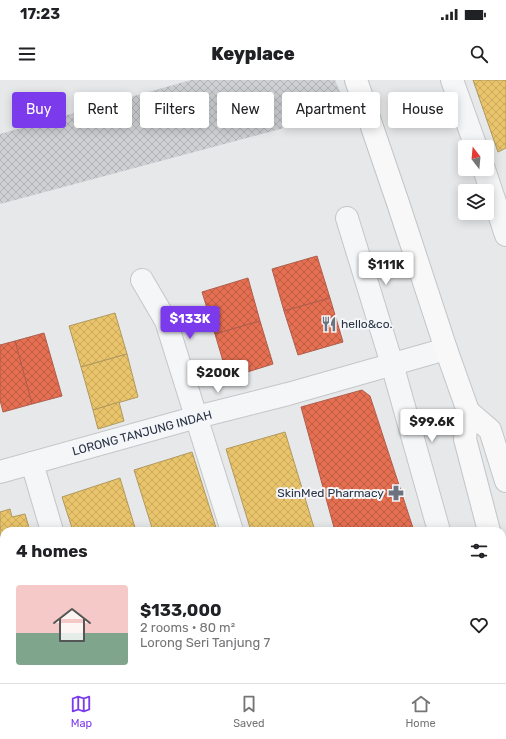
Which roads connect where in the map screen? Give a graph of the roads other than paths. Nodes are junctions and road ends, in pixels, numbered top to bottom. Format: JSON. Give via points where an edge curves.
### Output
{"nodes":[{"id":1,"x":357,"y":80,"type":"edge"},
{"id":2,"x":452,"y":80,"type":"edge"},
{"id":3,"x":473,"y":140,"type":"edge"},
{"id":4,"x":486,"y":176,"type":"edge"},
{"id":5,"x":347,"y":218,"type":"dead end"},
{"id":6,"x":506,"y":235,"type":"edge"},
{"id":7,"x":142,"y":280,"type":"dead end"},
{"id":8,"x":446,"y":349,"type":"junction"},
{"id":9,"x":392,"y":364,"type":"junction"},
{"id":10,"x":468,"y":411,"type":"junction"},
{"id":11,"x":197,"y":417,"type":"junction"},
{"id":12,"x":32,"y":463,"type":"junction"},
{"id":13,"x":0,"y":472,"type":"edge"},
{"id":14,"x":505,"y":473,"type":"edge"},
{"id":15,"x":51,"y":527,"type":"edge"},
{"id":16,"x":231,"y":527,"type":"edge"},
{"id":17,"x":438,"y":527,"type":"edge"},
{"id":18,"x":488,"y":527,"type":"edge"}],
"edges":[{"from":1,"to":8,"type":"main road"},
{"from":2,"to":3,"type":"street"},
{"from":4,"to":6,"type":"street"},
{"from":5,"to":9,"type":"street"},
{"from":7,"to":11,"type":"street","via":[[166,321]]},
{"from":8,"to":9,"type":"street","name":"LORONG TANJUNG INDAH"},
{"from":8,"to":10,"type":"main road"},
{"from":9,"to":11,"type":"street","name":"LORONG TANJUNG INDAH"},
{"from":9,"to":17,"type":"street"},
{"from":10,"to":14,"type":"main road","via":[[490,430]]},
{"from":10,"to":18,"type":"main road","via":[[465,439]]},
{"from":11,"to":12,"type":"street","name":"LORONG TANJUNG INDAH"},
{"from":11,"to":16,"type":"street"},
{"from":12,"to":13,"type":"street","name":"LORONG TANJUNG INDAH"},
{"from":12,"to":15,"type":"street"}]}
